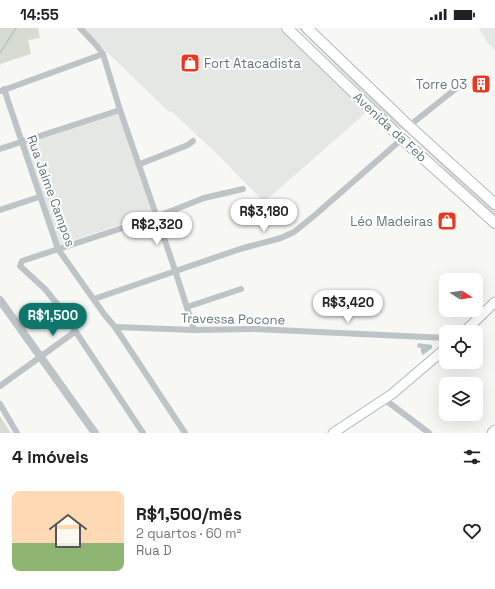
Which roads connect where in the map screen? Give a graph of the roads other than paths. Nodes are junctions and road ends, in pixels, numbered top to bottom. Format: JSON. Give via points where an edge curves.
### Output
{"nodes":[{"id":1,"x":80,"y":28,"type":"edge"},
{"id":2,"x":287,"y":28,"type":"edge"},
{"id":3,"x":307,"y":28,"type":"edge"},
{"id":4,"x":103,"y":54,"type":"junction"},
{"id":5,"x":462,"y":83,"type":"dead end"},
{"id":6,"x":2,"y":90,"type":"edge"},
{"id":7,"x":120,"y":110,"type":"junction"},
{"id":8,"x":409,"y":126,"type":"junction"},
{"id":9,"x":402,"y":139,"type":"junction"},
{"id":10,"x":21,"y":141,"type":"junction"},
{"id":11,"x":193,"y":141,"type":"dead end"},
{"id":12,"x":0,"y":149,"type":"edge"},
{"id":13,"x":140,"y":164,"type":"junction"},
{"id":14,"x":243,"y":189,"type":"dead end"},
{"id":15,"x":484,"y":195,"type":"junction"},
{"id":16,"x":495,"y":195,"type":"edge"},
{"id":17,"x":39,"y":197,"type":"junction"},
{"id":18,"x":495,"y":204,"type":"edge"},
{"id":19,"x":0,"y":210,"type":"edge"},
{"id":20,"x":156,"y":217,"type":"junction"},
{"id":21,"x":495,"y":223,"type":"edge"},
{"id":22,"x":58,"y":249,"type":"junction"},
{"id":23,"x":175,"y":270,"type":"junction"},
{"id":24,"x":241,"y":289,"type":"dead end"},
{"id":25,"x":94,"y":298,"type":"junction"},
{"id":26,"x":0,"y":300,"type":"edge"},
{"id":27,"x":495,"y":302,"type":"edge"},
{"id":28,"x":187,"y":307,"type":"junction"},
{"id":29,"x":471,"y":325,"type":"edge"},
{"id":30,"x":115,"y":327,"type":"junction"},
{"id":31,"x":194,"y":330,"type":"junction"},
{"id":32,"x":76,"y":331,"type":"junction"},
{"id":33,"x":439,"y":338,"type":"edge"},
{"id":34,"x":439,"y":354,"type":"edge"},
{"id":35,"x":41,"y":357,"type":"junction"},
{"id":36,"x":0,"y":386,"type":"edge"},
{"id":37,"x":384,"y":399,"type":"junction"},
{"id":38,"x":0,"y":404,"type":"edge"},
{"id":39,"x":495,"y":430,"type":"edge"},
{"id":40,"x":17,"y":433,"type":"edge"},
{"id":41,"x":95,"y":433,"type":"edge"},
{"id":42,"x":143,"y":433,"type":"edge"},
{"id":43,"x":184,"y":433,"type":"edge"},
{"id":44,"x":333,"y":433,"type":"edge"},
{"id":45,"x":429,"y":433,"type":"edge"},
{"id":46,"x":492,"y":433,"type":"edge"}],
"edges":[{"from":1,"to":4,"type":"street"},
{"from":2,"to":9,"type":"main road","name":"Avenida da Feb"},
{"from":3,"to":8,"type":"main road","name":"Avenida da Feb"},
{"from":4,"to":6,"type":"street"},
{"from":4,"to":7,"type":"street"},
{"from":5,"to":8,"type":"street"},
{"from":6,"to":10,"type":"street","name":"Rua Jaime Campos"},
{"from":7,"to":10,"type":"street"},
{"from":7,"to":13,"type":"street"},
{"from":8,"to":15,"type":"main road","name":"Avenida da Feb"},
{"from":9,"to":21,"type":"main road","name":"Avenida da Feb"},
{"from":9,"to":23,"type":"street","via":[[294,232]]},
{"from":10,"to":12,"type":"street"},
{"from":10,"to":17,"type":"street","name":"Rua Jaime Campos"},
{"from":11,"to":13,"type":"street"},
{"from":13,"to":20,"type":"street"},
{"from":14,"to":20,"type":"street","via":[[204,198]]},
{"from":15,"to":16,"type":"street"},
{"from":15,"to":18,"type":"main road","name":"Avenida da Feb"},
{"from":17,"to":19,"type":"street"},
{"from":17,"to":22,"type":"street","name":"Rua Jaime Campos"},
{"from":20,"to":22,"type":"street"},
{"from":20,"to":23,"type":"street"},
{"from":22,"to":25,"type":"street","name":"Rua Jaime Campos"},
{"from":22,"to":32,"type":"street","via":[[22,261],[20,266],[45,289]]},
{"from":23,"to":25,"type":"street"},
{"from":23,"to":28,"type":"street"},
{"from":24,"to":28,"type":"street"},
{"from":25,"to":30,"type":"street","name":"Rua Jaime Campos"},
{"from":26,"to":35,"type":"street"},
{"from":27,"to":29,"type":"main road"},
{"from":28,"to":31,"type":"street"},
{"from":30,"to":31,"type":"street","name":"Travessa Pocone"},
{"from":30,"to":43,"type":"street","name":"Rua Jaime Campos"},
{"from":31,"to":33,"type":"street","name":"Travessa Pocone","via":[[255,329]]},
{"from":32,"to":35,"type":"street"},
{"from":32,"to":42,"type":"street"},
{"from":34,"to":37,"type":"main road"},
{"from":35,"to":36,"type":"street"},
{"from":35,"to":41,"type":"street"},
{"from":37,"to":44,"type":"main road"},
{"from":37,"to":45,"type":"street"},
{"from":38,"to":40,"type":"street"},
{"from":39,"to":46,"type":"main road"}]}
